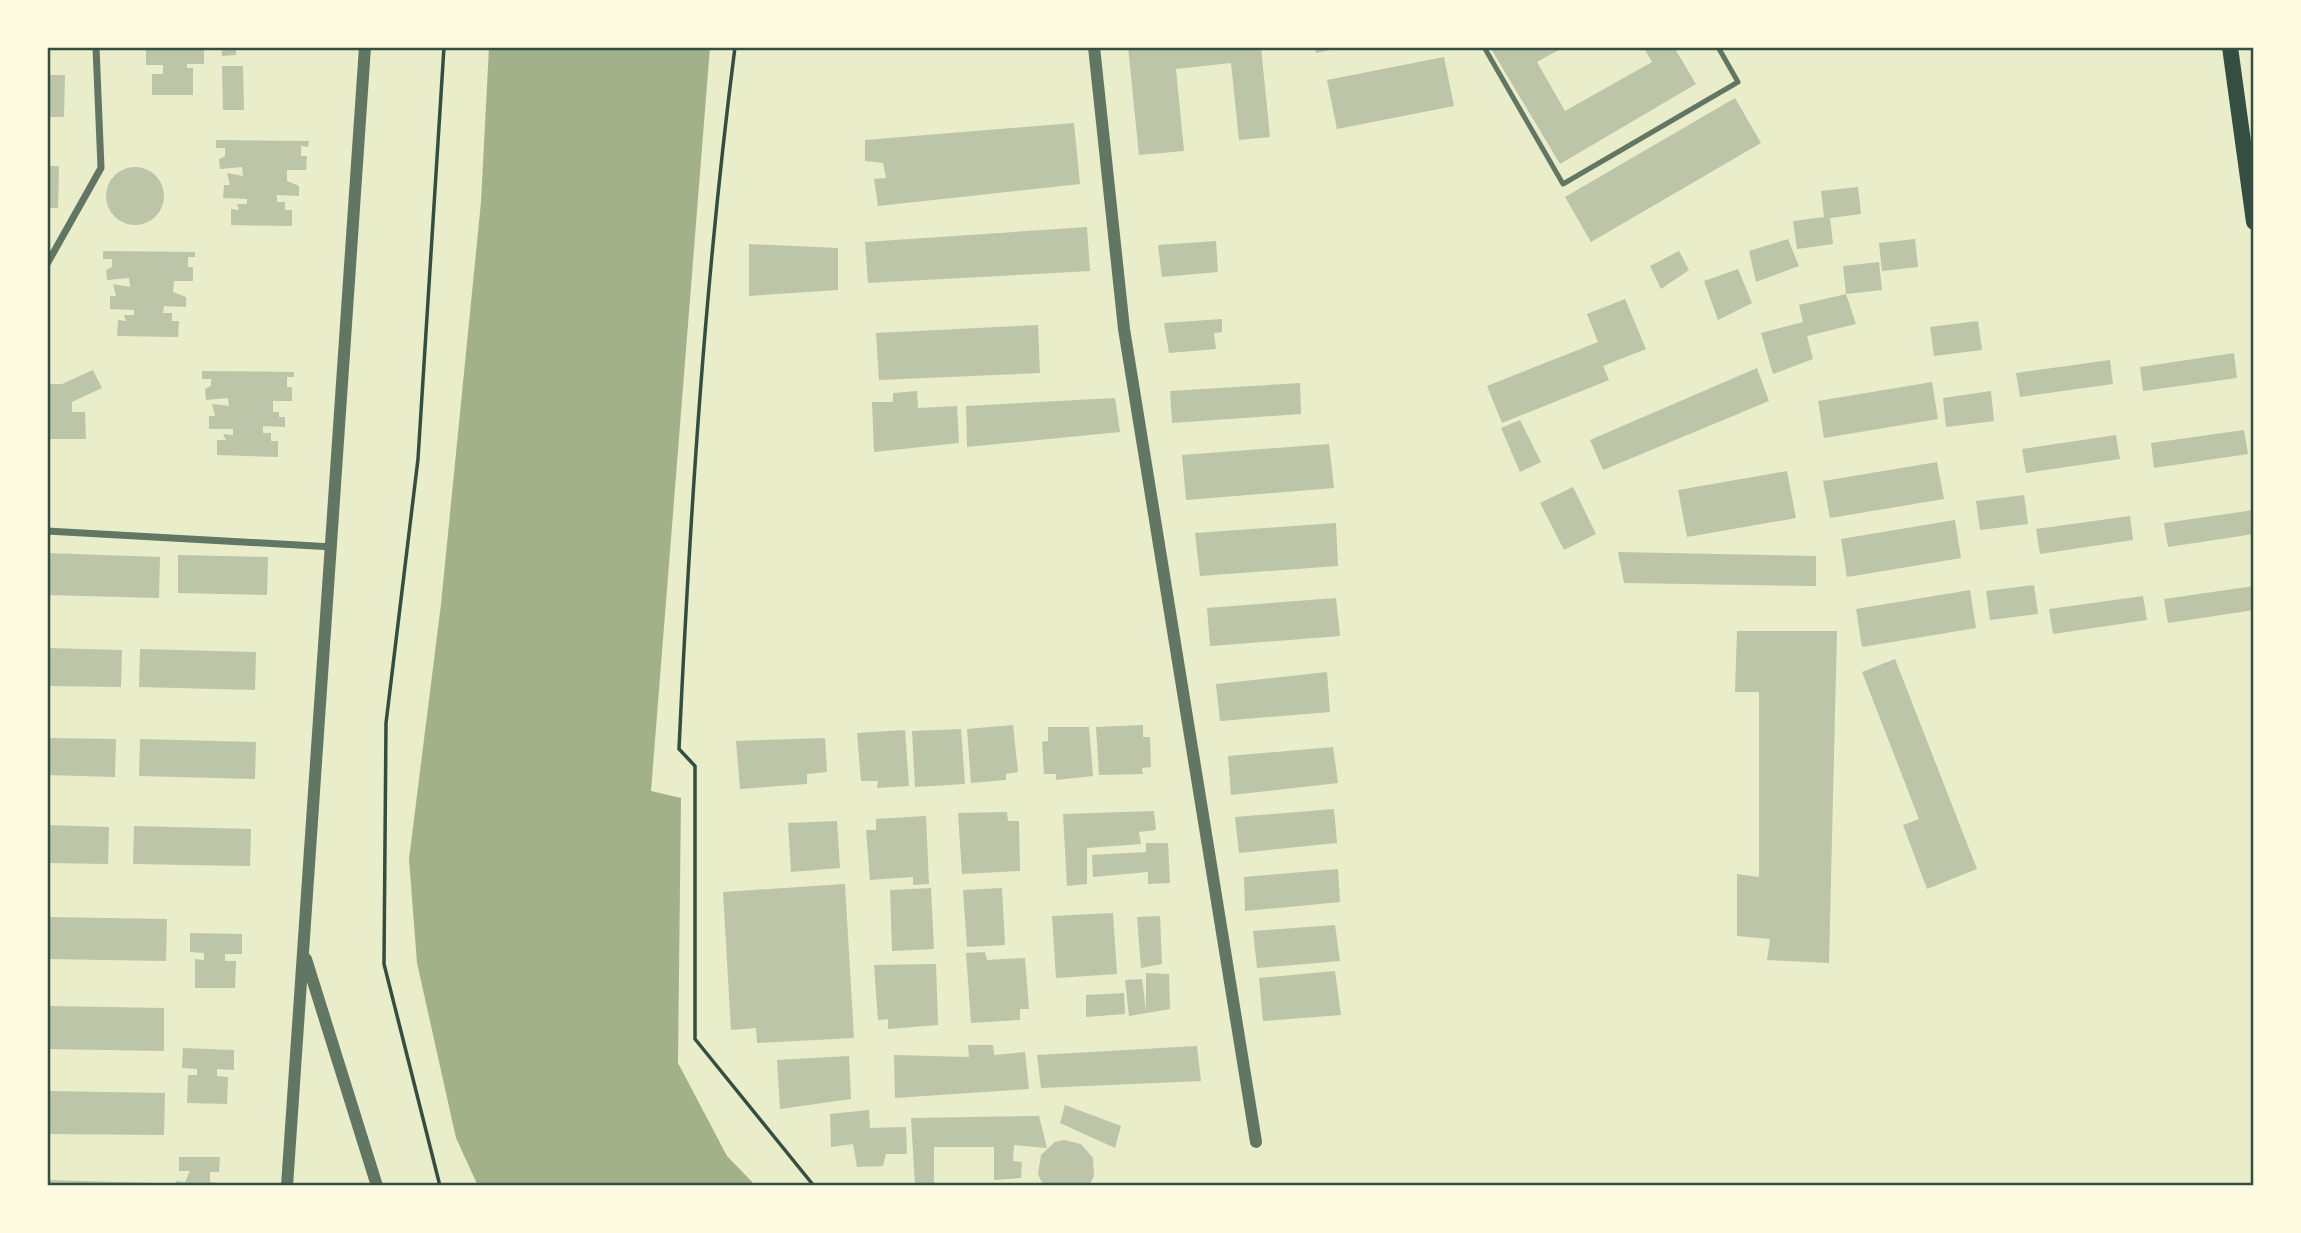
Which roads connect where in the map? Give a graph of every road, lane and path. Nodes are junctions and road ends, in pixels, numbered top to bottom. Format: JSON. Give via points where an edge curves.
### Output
{"nodes":[{"id":1,"x":96,"y":47,"type":"edge"},
{"id":2,"x":365,"y":47,"type":"edge"},
{"id":3,"x":444,"y":47,"type":"edge"},
{"id":4,"x":735,"y":47,"type":"edge"},
{"id":5,"x":1094,"y":47,"type":"edge"},
{"id":6,"x":1484,"y":47,"type":"edge"},
{"id":7,"x":1718,"y":47,"type":"edge"},
{"id":8,"x":2230,"y":47,"type":"edge"},
{"id":9,"x":2254,"y":222,"type":"edge"},
{"id":10,"x":47,"y":264,"type":"edge"},
{"id":11,"x":47,"y":531,"type":"edge"},
{"id":12,"x":333,"y":547,"type":"junction"},
{"id":13,"x":304,"y":952,"type":"junction"},
{"id":14,"x":1256,"y":1142,"type":"dead end"},
{"id":15,"x":287,"y":1186,"type":"edge"},
{"id":16,"x":377,"y":1186,"type":"edge"},
{"id":17,"x":440,"y":1186,"type":"edge"},
{"id":18,"x":814,"y":1186,"type":"edge"}],
"edges":[{"from":1,"to":10,"type":"street","via":[[101,168]]},
{"from":2,"to":12,"type":"street"},
{"from":3,"to":17,"type":"path","via":[[418,458],[386,723],[384,964]]},
{"from":4,"to":18,"type":"path","via":[[688,567],[679,749],[695,766],[695,1039]]},
{"from":5,"to":14,"type":"street","via":[[1124,329]]},
{"from":6,"to":7,"type":"lane","via":[[1563,184],[1738,82]]},
{"from":8,"to":9,"type":"main road"},
{"from":11,"to":12,"type":"street"},
{"from":12,"to":13,"type":"street"},
{"from":13,"to":15,"type":"street"},
{"from":13,"to":16,"type":"street"}]}
